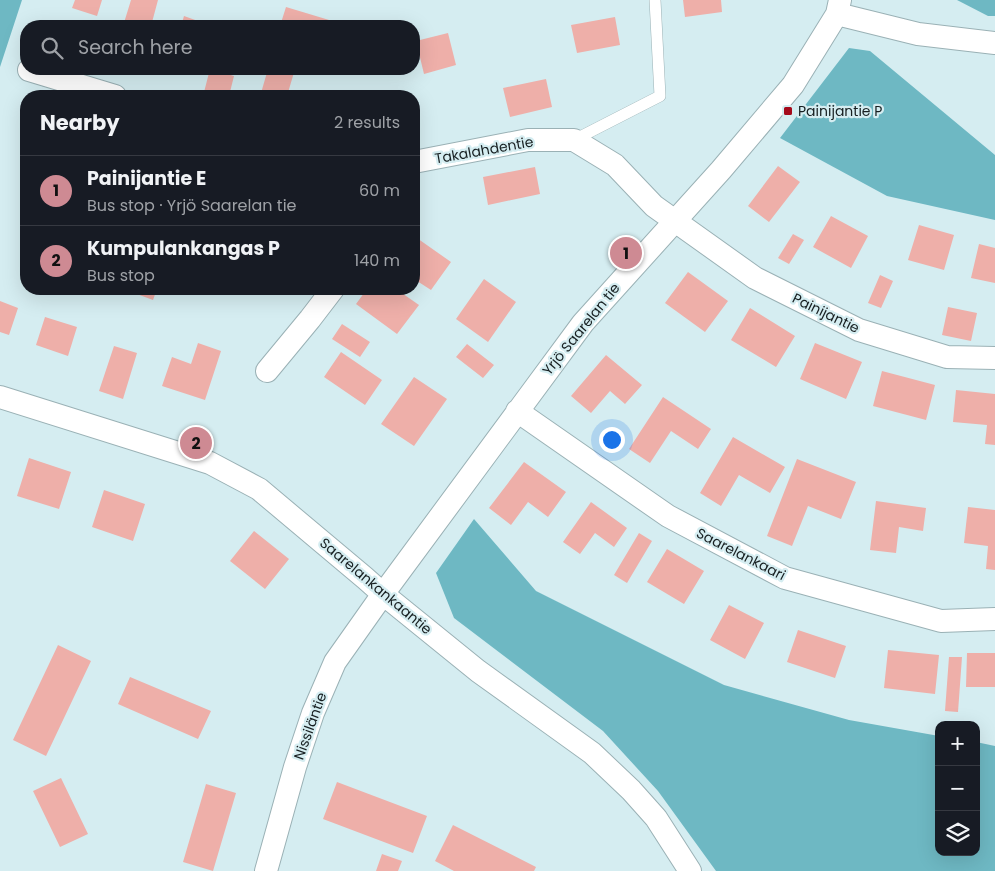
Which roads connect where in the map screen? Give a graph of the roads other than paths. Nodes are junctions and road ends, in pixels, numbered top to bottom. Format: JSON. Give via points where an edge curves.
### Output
{"nodes":[{"id":1,"x":654,"y":0,"type":"edge"},
{"id":2,"x":838,"y":7,"type":"edge"},
{"id":3,"x":995,"y":43,"type":"edge"},
{"id":4,"x":46,"y":75,"type":"edge"},
{"id":5,"x":95,"y":90,"type":"edge"},
{"id":6,"x":574,"y":140,"type":"junction"},
{"id":7,"x":420,"y":161,"type":"edge"},
{"id":8,"x":675,"y":220,"type":"junction"},
{"id":9,"x":328,"y":295,"type":"edge"},
{"id":10,"x":995,"y":358,"type":"edge"},
{"id":11,"x":267,"y":371,"type":"dead end"},
{"id":12,"x":0,"y":397,"type":"edge"},
{"id":13,"x":517,"y":411,"type":"junction"},
{"id":14,"x":382,"y":594,"type":"junction"},
{"id":15,"x":995,"y":619,"type":"edge"},
{"id":16,"x":266,"y":871,"type":"edge"},
{"id":17,"x":690,"y":871,"type":"edge"}],
"edges":[{"from":1,"to":6,"type":"lane","via":[[660,96]]},
{"from":2,"to":3,"type":"street","via":[[918,34]]},
{"from":2,"to":8,"type":"street","name":"Yrjö Saarelan tie","via":[[793,85]]},
{"from":4,"to":5,"type":"street"},
{"from":6,"to":7,"type":"street","name":"Takalahdentie","via":[[528,140]]},
{"from":6,"to":8,"type":"street","via":[[615,165],[654,206]]},
{"from":8,"to":10,"type":"street","name":"Painijantie","via":[[755,278],[859,330],[947,357]]},
{"from":8,"to":13,"type":"street","name":"Yrjö Saarelan tie","via":[[583,323]]},
{"from":9,"to":11,"type":"street"},
{"from":12,"to":14,"type":"street","name":"Saarelankankaantie","via":[[210,463],[259,489]]},
{"from":13,"to":14,"type":"street","name":"Yrjö Saarelan tie"},
{"from":13,"to":15,"type":"street","name":"Saarelankaari","via":[[668,516],[785,578],[941,621]]},
{"from":14,"to":16,"type":"street","name":"Nissiläntie","via":[[335,662],[313,713],[294,767]]},
{"from":14,"to":17,"type":"street","name":"Saarelankankaantie","via":[[478,671],[592,753],[656,818]]}]}
